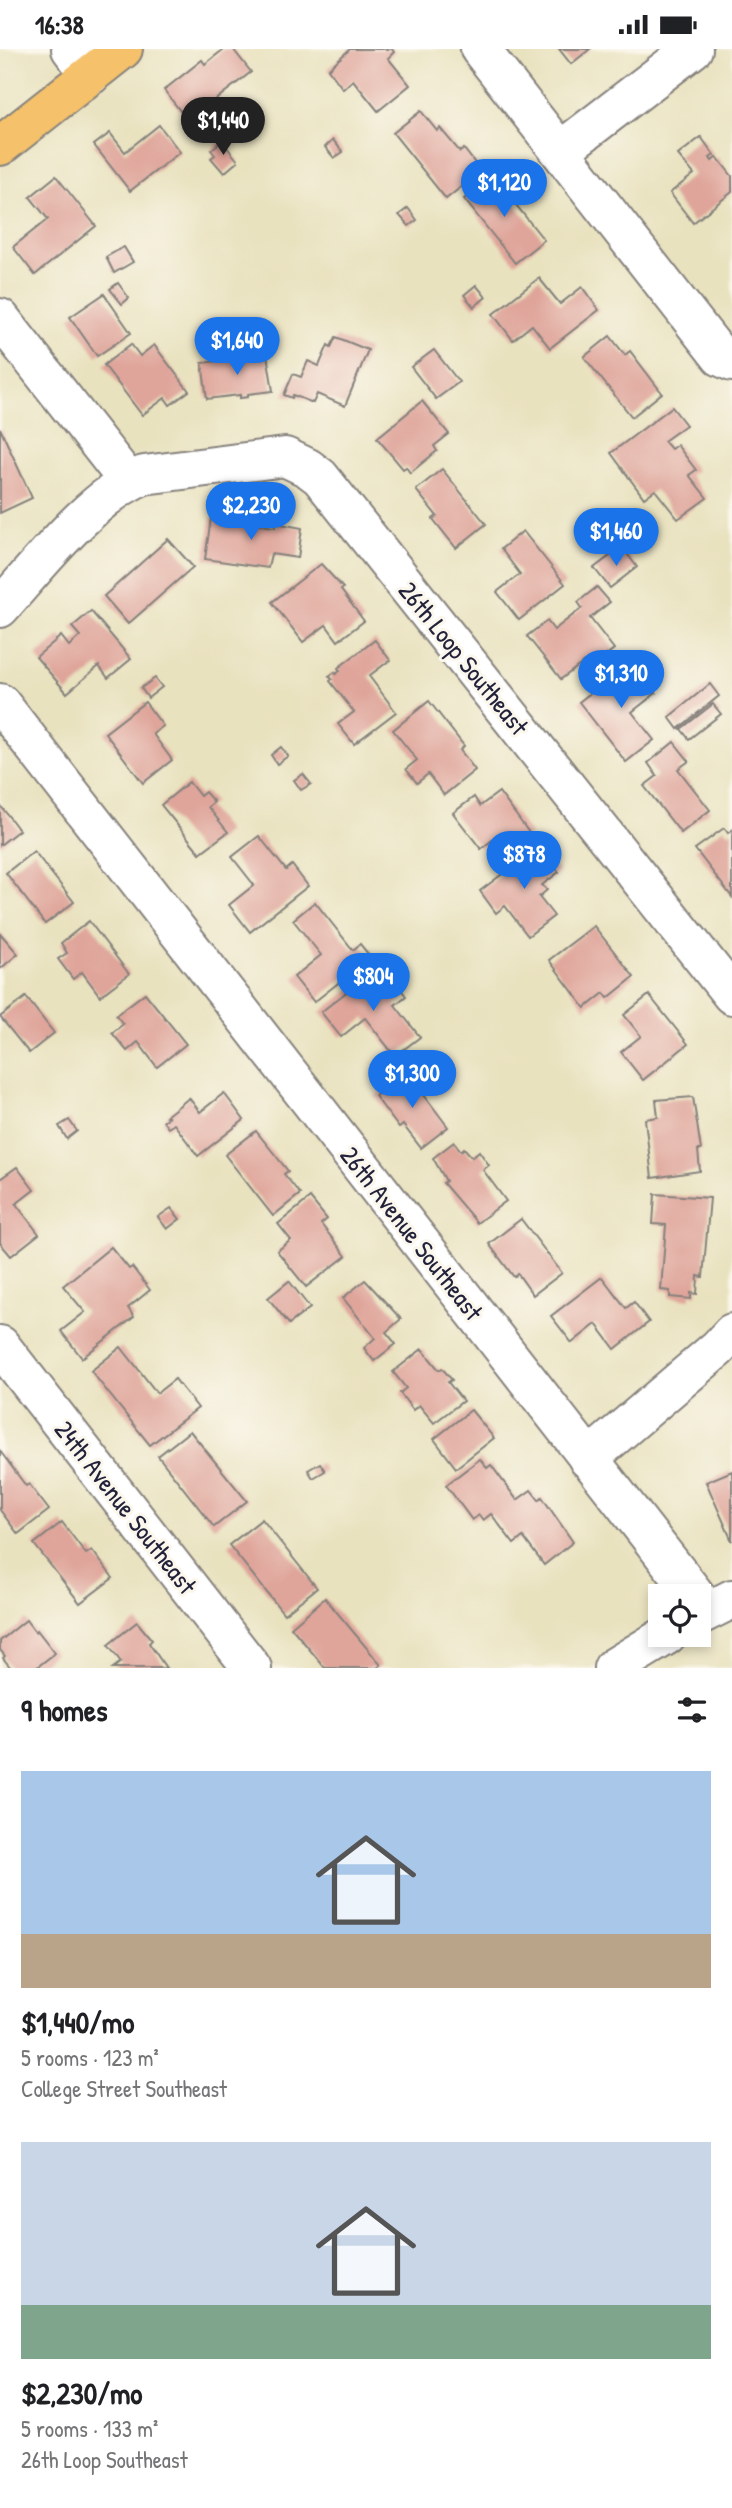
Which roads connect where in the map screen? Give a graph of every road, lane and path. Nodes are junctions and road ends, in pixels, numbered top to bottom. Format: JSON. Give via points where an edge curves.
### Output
{"nodes":[{"id":1,"x":123,"y":49,"type":"edge"},
{"id":2,"x":480,"y":49,"type":"edge"},
{"id":3,"x":679,"y":60,"type":"edge"},
{"id":4,"x":81,"y":62,"type":"edge"},
{"id":5,"x":0,"y":146,"type":"edge"},
{"id":6,"x":560,"y":151,"type":"junction"},
{"id":7,"x":0,"y":318,"type":"edge"},
{"id":8,"x":732,"y":362,"type":"edge"},
{"id":9,"x":128,"y":481,"type":"junction"},
{"id":10,"x":0,"y":607,"type":"edge"},
{"id":11,"x":0,"y":703,"type":"edge"},
{"id":12,"x":732,"y":995,"type":"edge"},
{"id":13,"x":732,"y":1333,"type":"edge"},
{"id":14,"x":0,"y":1345,"type":"edge"},
{"id":15,"x":589,"y":1459,"type":"junction"},
{"id":16,"x":691,"y":1584,"type":"edge"},
{"id":17,"x":648,"y":1647,"type":"edge"},
{"id":18,"x":252,"y":1668,"type":"edge"},
{"id":19,"x":613,"y":1668,"type":"edge"}],
"edges":[{"from":1,"to":4,"type":"main road"},
{"from":2,"to":6,"type":"street"},
{"from":3,"to":6,"type":"street"},
{"from":4,"to":5,"type":"main road"},
{"from":6,"to":8,"type":"street","via":[[721,358]]},
{"from":7,"to":9,"type":"street"},
{"from":9,"to":10,"type":"street","via":[[66,534]]},
{"from":9,"to":12,"type":"street","name":"26th Loop Southeast","via":[[144,475],[285,457],[320,477]]},
{"from":11,"to":15,"type":"street","name":"26th Avenue Southeast"},
{"from":13,"to":15,"type":"street"},
{"from":14,"to":18,"type":"street","name":"24th Avenue Southeast"},
{"from":15,"to":16,"type":"street","name":"26th Avenue Southeast"},
{"from":17,"to":19,"type":"street"}]}
